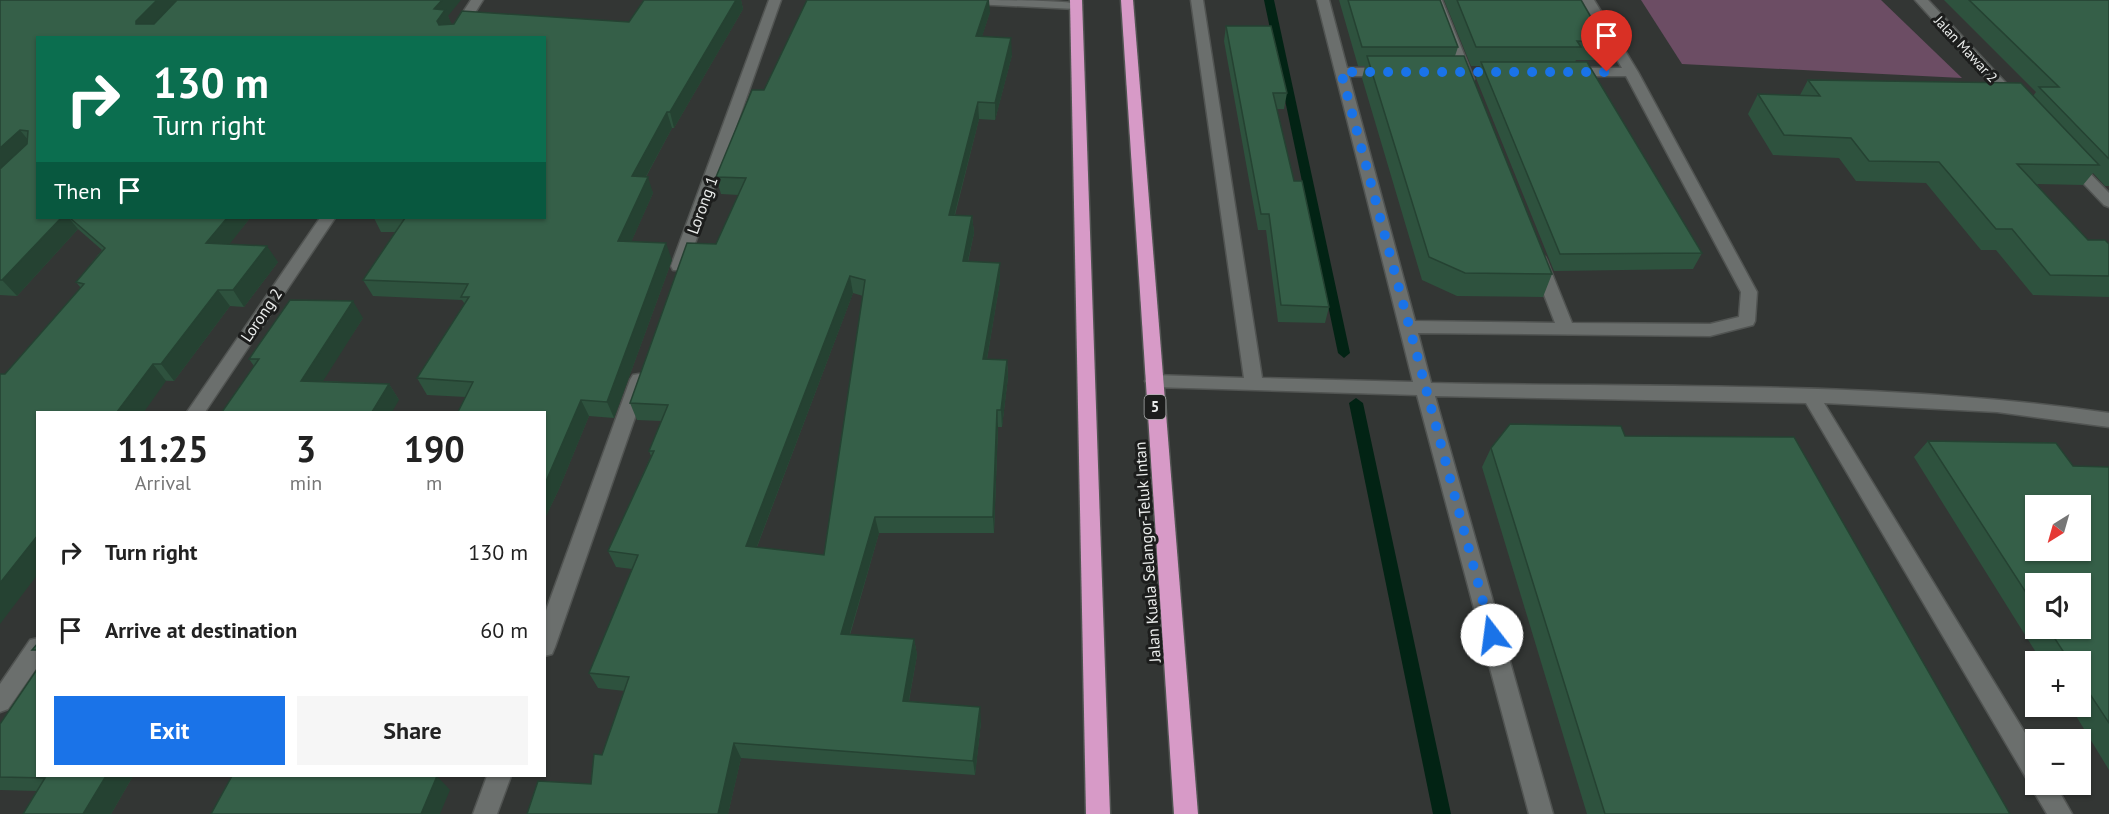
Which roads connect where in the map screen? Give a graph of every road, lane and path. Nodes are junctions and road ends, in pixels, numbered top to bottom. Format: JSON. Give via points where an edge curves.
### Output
{"nodes":[{"id":1,"x":477,"y":0,"type":"edge"},
{"id":2,"x":775,"y":0,"type":"edge"},
{"id":3,"x":973,"y":0,"type":"edge"},
{"id":4,"x":1127,"y":0,"type":"edge"},
{"id":5,"x":1197,"y":0,"type":"edge"},
{"id":6,"x":1323,"y":0,"type":"edge"},
{"id":7,"x":1436,"y":0,"type":"edge"},
{"id":8,"x":1588,"y":0,"type":"edge"},
{"id":9,"x":1921,"y":0,"type":"edge"},
{"id":10,"x":1076,"y":3,"type":"edge"},
{"id":11,"x":453,"y":36,"type":"edge"},
{"id":12,"x":1341,"y":72,"type":"junction"},
{"id":13,"x":1397,"y":72,"type":"edge"},
{"id":14,"x":1560,"y":72,"type":"edge"},
{"id":15,"x":1631,"y":72,"type":"junction"},
{"id":16,"x":1473,"y":93,"type":"edge"},
{"id":17,"x":2023,"y":111,"type":"edge"},
{"id":18,"x":2063,"y":153,"type":"edge"},
{"id":19,"x":2102,"y":187,"type":"edge"},
{"id":20,"x":2109,"y":202,"type":"edge"},
{"id":21,"x":326,"y":219,"type":"edge"},
{"id":22,"x":1532,"y":243,"type":"edge"},
{"id":23,"x":672,"y":286,"type":"edge"},
{"id":24,"x":1408,"y":327,"type":"junction"},
{"id":25,"x":1566,"y":329,"type":"junction"},
{"id":26,"x":644,"y":364,"type":"edge"},
{"id":27,"x":1154,"y":381,"type":"junction"},
{"id":28,"x":1254,"y":384,"type":"junction"},
{"id":29,"x":1424,"y":390,"type":"junction"},
{"id":30,"x":1811,"y":396,"type":"junction"},
{"id":31,"x":197,"y":411,"type":"edge"},
{"id":32,"x":2109,"y":420,"type":"edge"},
{"id":33,"x":546,"y":641,"type":"edge"},
{"id":34,"x":36,"y":650,"type":"edge"},
{"id":35,"x":0,"y":702,"type":"edge"},
{"id":36,"x":2025,"y":755,"type":"edge"},
{"id":37,"x":499,"y":777,"type":"edge"},
{"id":38,"x":2049,"y":795,"type":"edge"},
{"id":39,"x":486,"y":814,"type":"edge"},
{"id":40,"x":1098,"y":814,"type":"edge"},
{"id":41,"x":1186,"y":814,"type":"edge"},
{"id":42,"x":1541,"y":814,"type":"edge"},
{"id":43,"x":2060,"y":814,"type":"edge"}],
"edges":[{"from":1,"to":11,"type":"street"},
{"from":2,"to":23,"type":"street","name":"Lorong 1"},
{"from":3,"to":10,"type":"street"},
{"from":4,"to":27,"type":"highway","name":"Jalan Kuala Selangor-Teluk Intan","number":"5"},
{"from":5,"to":28,"type":"street"},
{"from":6,"to":12,"type":"street"},
{"from":7,"to":16,"type":"street"},
{"from":8,"to":15,"type":"street"},
{"from":9,"to":17,"type":"street","name":"Jalan Mawar 2"},
{"from":10,"to":40,"type":"highway"},
{"from":12,"to":13,"type":"street"},
{"from":12,"to":24,"type":"street"},
{"from":14,"to":15,"type":"street"},
{"from":15,"to":25,"type":"street","via":[[1749,292],[1747,321],[1710,330]]},
{"from":18,"to":19,"type":"street"},
{"from":19,"to":20,"type":"street"},
{"from":21,"to":31,"type":"street","name":"Lorong 2"},
{"from":22,"to":25,"type":"street"},
{"from":24,"to":25,"type":"street"},
{"from":24,"to":29,"type":"street"},
{"from":26,"to":33,"type":"street"},
{"from":27,"to":28,"type":"street"},
{"from":27,"to":41,"type":"highway","name":"Jalan Kuala Selangor-Teluk Intan","number":"5"},
{"from":28,"to":29,"type":"street"},
{"from":29,"to":30,"type":"street"},
{"from":29,"to":42,"type":"street"},
{"from":30,"to":32,"type":"street","via":[[2039,408]]},
{"from":30,"to":36,"type":"street"},
{"from":34,"to":35,"type":"street"},
{"from":37,"to":39,"type":"street"},
{"from":38,"to":43,"type":"street"}]}
